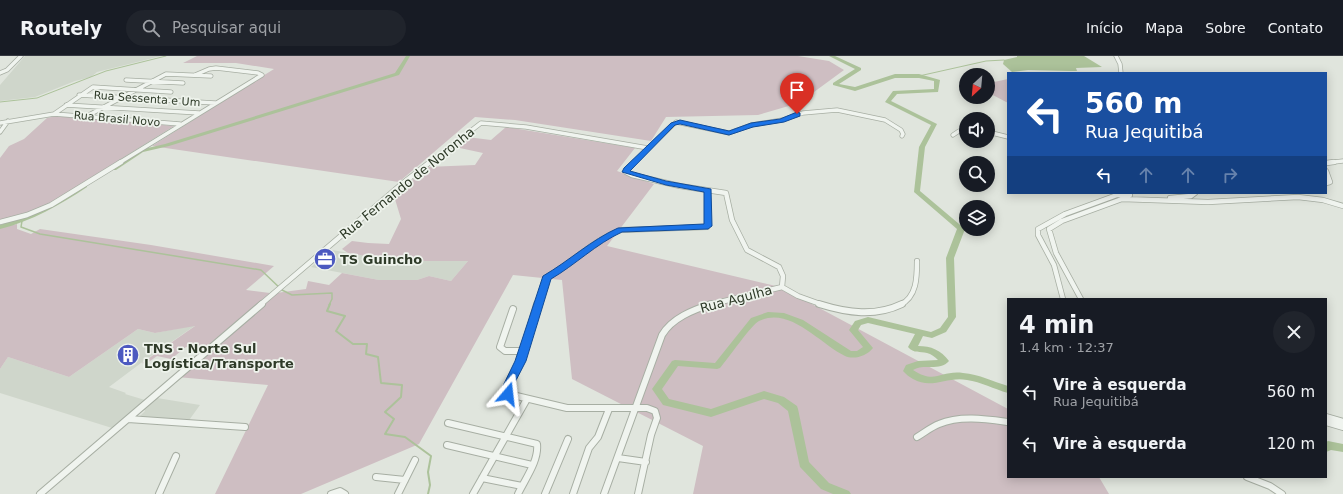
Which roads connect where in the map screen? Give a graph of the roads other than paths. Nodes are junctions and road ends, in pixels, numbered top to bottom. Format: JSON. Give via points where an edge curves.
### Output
{"nodes":[{"id":1,"x":21,"y":56,"type":"edge"},
{"id":2,"x":1116,"y":56,"type":"edge"},
{"id":3,"x":1121,"y":72,"type":"edge"},
{"id":4,"x":0,"y":73,"type":"edge"},
{"id":5,"x":195,"y":75,"type":"junction"},
{"id":6,"x":211,"y":76,"type":"dead end"},
{"id":7,"x":126,"y":80,"type":"dead end"},
{"id":8,"x":152,"y":82,"type":"junction"},
{"id":9,"x":183,"y":83,"type":"dead end"},
{"id":10,"x":138,"y":89,"type":"junction"},
{"id":11,"x":171,"y":92,"type":"dead end"},
{"id":12,"x":79,"y":95,"type":"junction"},
{"id":13,"x":122,"y":97,"type":"junction"},
{"id":14,"x":215,"y":104,"type":"junction"},
{"id":15,"x":66,"y":105,"type":"junction"},
{"id":16,"x":105,"y":106,"type":"junction"},
{"id":17,"x":199,"y":113,"type":"junction"},
{"id":18,"x":54,"y":114,"type":"junction"},
{"id":19,"x":86,"y":116,"type":"junction"},
{"id":20,"x":8,"y":122,"type":"junction"},
{"id":21,"x":0,"y":123,"type":"edge"},
{"id":22,"x":180,"y":124,"type":"junction"},
{"id":23,"x":959,"y":131,"type":"edge"},
{"id":24,"x":0,"y":132,"type":"edge"},
{"id":25,"x":995,"y":134,"type":"edge"},
{"id":26,"x":952,"y":135,"type":"dead end"},
{"id":27,"x":902,"y":136,"type":"dead end"},
{"id":28,"x":1007,"y":137,"type":"edge"},
{"id":29,"x":648,"y":148,"type":"junction"},
{"id":30,"x":1343,"y":161,"type":"edge"},
{"id":31,"x":1327,"y":163,"type":"edge"},
{"id":32,"x":1327,"y":173,"type":"edge"},
{"id":33,"x":1327,"y":183,"type":"edge"},
{"id":34,"x":708,"y":191,"type":"junction"},
{"id":35,"x":1194,"y":194,"type":"edge"},
{"id":36,"x":1343,"y":206,"type":"edge"},
{"id":37,"x":0,"y":222,"type":"edge"},
{"id":38,"x":917,"y":261,"type":"dead end"},
{"id":39,"x":782,"y":287,"type":"junction"},
{"id":40,"x":1063,"y":298,"type":"edge"},
{"id":41,"x":1080,"y":298,"type":"edge"},
{"id":42,"x":513,"y":309,"type":"dead end"},
{"id":43,"x":523,"y":351,"type":"junction"},
{"id":44,"x":527,"y":399,"type":"junction"},
{"id":45,"x":634,"y":408,"type":"junction"},
{"id":46,"x":609,"y":409,"type":"junction"},
{"id":47,"x":1327,"y":417,"type":"edge"},
{"id":48,"x":128,"y":419,"type":"junction"},
{"id":49,"x":1007,"y":422,"type":"edge"},
{"id":50,"x":1327,"y":422,"type":"edge"},
{"id":51,"x":1343,"y":422,"type":"edge"},
{"id":52,"x":448,"y":423,"type":"dead end"},
{"id":53,"x":245,"y":427,"type":"dead end"},
{"id":54,"x":1343,"y":427,"type":"edge"},
{"id":55,"x":505,"y":436,"type":"junction"},
{"id":56,"x":917,"y":437,"type":"dead end"},
{"id":57,"x":568,"y":438,"type":"dead end"},
{"id":58,"x":446,"y":445,"type":"dead end"},
{"id":59,"x":494,"y":455,"type":"junction"},
{"id":60,"x":176,"y":456,"type":"dead end"},
{"id":61,"x":618,"y":458,"type":"junction"},
{"id":62,"x":415,"y":460,"type":"dead end"},
{"id":63,"x":646,"y":462,"type":"junction"},
{"id":64,"x":532,"y":465,"type":"junction"},
{"id":65,"x":376,"y":477,"type":"dead end"},
{"id":66,"x":482,"y":478,"type":"junction"},
{"id":67,"x":1250,"y":478,"type":"edge"},
{"id":68,"x":405,"y":480,"type":"junction"},
{"id":69,"x":522,"y":486,"type":"junction"},
{"id":70,"x":344,"y":493,"type":"edge"},
{"id":71,"x":40,"y":494,"type":"edge"},
{"id":72,"x":159,"y":494,"type":"edge"},
{"id":73,"x":331,"y":494,"type":"edge"},
{"id":74,"x":398,"y":494,"type":"edge"},
{"id":75,"x":473,"y":494,"type":"edge"},
{"id":76,"x":518,"y":494,"type":"edge"},
{"id":77,"x":545,"y":494,"type":"edge"},
{"id":78,"x":573,"y":494,"type":"edge"},
{"id":79,"x":604,"y":494,"type":"edge"},
{"id":80,"x":638,"y":494,"type":"edge"},
{"id":81,"x":1282,"y":494,"type":"edge"}],
"edges":[{"from":1,"to":4,"type":"street","via":[[7,70]]},
{"from":2,"to":3,"type":"street"},
{"from":5,"to":6,"type":"street"},
{"from":5,"to":8,"type":"street","via":[[167,74]]},
{"from":5,"to":14,"type":"street","via":[[209,69],[233,69],[262,75]]},
{"from":7,"to":8,"type":"street"},
{"from":8,"to":9,"type":"street"},
{"from":8,"to":10,"type":"street"},
{"from":10,"to":11,"type":"street"},
{"from":10,"to":12,"type":"street","via":[[95,87]]},
{"from":10,"to":13,"type":"street"},
{"from":12,"to":13,"type":"street","name":"Rua Sessenta e Um"},
{"from":12,"to":15,"type":"street"},
{"from":13,"to":14,"type":"street","name":"Rua Sessenta e Um"},
{"from":13,"to":16,"type":"street"},
{"from":14,"to":17,"type":"street"},
{"from":15,"to":16,"type":"street"},
{"from":15,"to":18,"type":"street"},
{"from":16,"to":17,"type":"street"},
{"from":16,"to":19,"type":"street"},
{"from":17,"to":22,"type":"street"},
{"from":18,"to":19,"type":"street","name":"Rua Brasil Novo"},
{"from":18,"to":20,"type":"street"},
{"from":19,"to":22,"type":"street","name":"Rua Brasil Novo"},
{"from":20,"to":21,"type":"street"},
{"from":20,"to":24,"type":"street"},
{"from":22,"to":37,"type":"street","via":[[51,205],[28,215]]},
{"from":23,"to":26,"type":"street"},
{"from":25,"to":28,"type":"street"},
{"from":27,"to":29,"type":"street","via":[[902,132],[888,121],[846,111],[826,110],[751,125],[728,133],[676,122]]},
{"from":29,"to":34,"type":"street","via":[[626,172]]},
{"from":29,"to":48,"type":"street","name":"Rua Fernando de Noronha","via":[[526,127],[481,123],[402,183]]},
{"from":30,"to":31,"type":"street"},
{"from":32,"to":33,"type":"street","via":[[1330,182]]},
{"from":34,"to":39,"type":"street","name":"Rua Agulha","via":[[726,194],[732,220],[746,248],[782,270]]},
{"from":34,"to":43,"type":"street","via":[[707,227],[621,230],[610,234],[546,278]]},
{"from":35,"to":40,"type":"street","via":[[1175,198],[1117,196],[1061,215],[1040,226],[1037,232],[1054,265]]},
{"from":36,"to":41,"type":"street","via":[[1298,197],[1216,202],[1129,198],[1116,201],[1062,221],[1049,229],[1050,238],[1072,286]]},
{"from":38,"to":39,"type":"street","name":"Rua Agulha","via":[[915,285],[907,301],[876,312],[849,312],[800,297]]},
{"from":39,"to":45,"type":"street","name":"Rua Agulha","via":[[732,298],[690,313],[670,325],[664,332]]},
{"from":42,"to":43,"type":"street","via":[[500,347],[505,351]]},
{"from":43,"to":44,"type":"street","via":[[519,366],[505,392]]},
{"from":44,"to":46,"type":"street","via":[[567,408]]},
{"from":44,"to":55,"type":"street"},
{"from":45,"to":46,"type":"street"},
{"from":45,"to":61,"type":"street","name":"Rua Agulha"},
{"from":45,"to":63,"type":"street","via":[[651,409],[657,414]]},
{"from":46,"to":78,"type":"street","via":[[598,437],[589,448]]},
{"from":47,"to":51,"type":"street"},
{"from":48,"to":53,"type":"street"},
{"from":48,"to":71,"type":"street","name":"Rua Fernando de Noronha"},
{"from":49,"to":56,"type":"street","via":[[983,419],[946,421]]},
{"from":50,"to":54,"type":"street"},
{"from":52,"to":55,"type":"street"},
{"from":55,"to":59,"type":"street"},
{"from":55,"to":64,"type":"street","via":[[538,445]]},
{"from":57,"to":77,"type":"street"},
{"from":58,"to":59,"type":"street"},
{"from":59,"to":64,"type":"street"},
{"from":59,"to":66,"type":"street"},
{"from":60,"to":72,"type":"street"},
{"from":61,"to":63,"type":"street"},
{"from":61,"to":79,"type":"street","name":"Rua Agulha"},
{"from":62,"to":68,"type":"street"},
{"from":63,"to":80,"type":"street"},
{"from":64,"to":69,"type":"street"},
{"from":65,"to":68,"type":"street"},
{"from":66,"to":69,"type":"street"},
{"from":66,"to":75,"type":"street"},
{"from":67,"to":81,"type":"street"},
{"from":68,"to":74,"type":"street"},
{"from":69,"to":76,"type":"street"},
{"from":70,"to":73,"type":"street","via":[[340,491]]}]}
